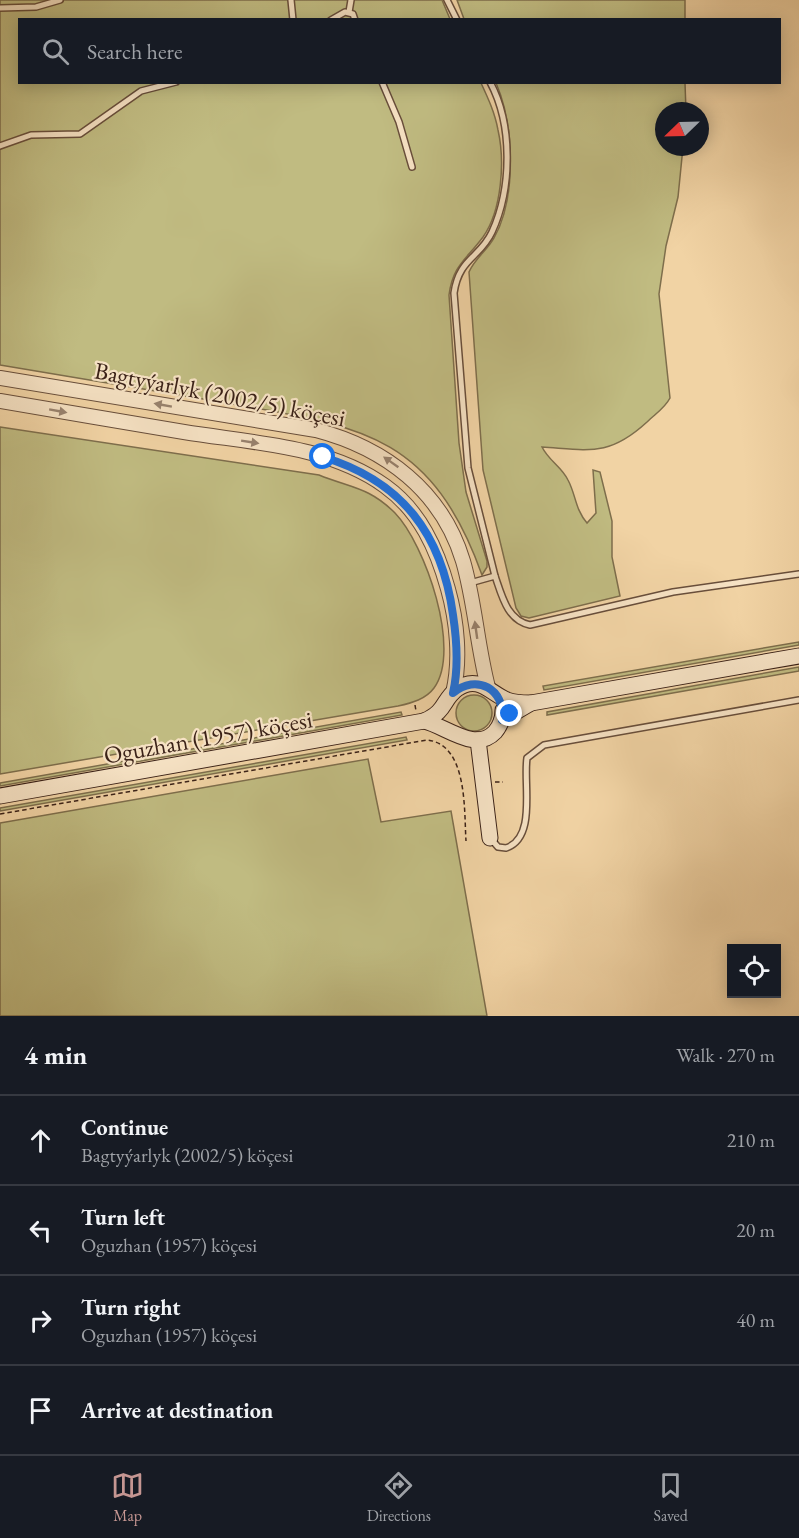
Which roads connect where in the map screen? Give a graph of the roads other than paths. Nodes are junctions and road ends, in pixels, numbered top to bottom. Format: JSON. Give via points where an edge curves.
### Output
{"nodes":[{"id":1,"x":60,"y":0,"type":"edge"},
{"id":2,"x":291,"y":0,"type":"edge"},
{"id":3,"x":351,"y":0,"type":"edge"},
{"id":4,"x":447,"y":0,"type":"edge"},
{"id":5,"x":0,"y":8,"type":"edge"},
{"id":6,"x":349,"y":12,"type":"junction"},
{"id":7,"x":293,"y":18,"type":"edge"},
{"id":8,"x":334,"y":18,"type":"edge"},
{"id":9,"x":354,"y":18,"type":"edge"},
{"id":10,"x":456,"y":18,"type":"edge"},
{"id":11,"x":169,"y":84,"type":"edge"},
{"id":12,"x":383,"y":84,"type":"edge"},
{"id":13,"x":491,"y":84,"type":"edge"},
{"id":14,"x":0,"y":146,"type":"edge"},
{"id":15,"x":412,"y":167,"type":"dead end"},
{"id":16,"x":0,"y":378,"type":"edge"},
{"id":17,"x":0,"y":401,"type":"edge"},
{"id":18,"x":799,"y":574,"type":"edge"},
{"id":19,"x":495,"y":576,"type":"junction"},
{"id":20,"x":468,"y":583,"type":"junction"},
{"id":21,"x":799,"y":656,"type":"edge"},
{"id":22,"x":493,"y":691,"type":"junction"},
{"id":23,"x":450,"y":698,"type":"junction"},
{"id":24,"x":799,"y":700,"type":"edge"},
{"id":25,"x":531,"y":703,"type":"junction"},
{"id":26,"x":502,"y":720,"type":"junction"},
{"id":27,"x":424,"y":722,"type":"junction"},
{"id":28,"x":456,"y":734,"type":"junction"},
{"id":29,"x":478,"y":740,"type":"junction"},
{"id":30,"x":0,"y":796,"type":"edge"},
{"id":31,"x":490,"y":838,"type":"joint"}],
"edges":[{"from":1,"to":5,"type":"lane","via":[[36,7]]},
{"from":2,"to":7,"type":"lane"},
{"from":3,"to":6,"type":"lane"},
{"from":4,"to":10,"type":"lane"},
{"from":6,"to":8,"type":"lane"},
{"from":6,"to":9,"type":"lane"},
{"from":11,"to":14,"type":"lane","via":[[141,92],[80,134],[31,135]]},
{"from":12,"to":15,"type":"lane"},
{"from":13,"to":19,"type":"lane","via":[[507,158],[505,183],[492,233],[461,267],[454,293],[468,468]]},
{"from":20,"to":16,"type":"street","name":"Bagtyýarlyk (2002/5) köçesi","one_way":true,"via":[[455,540],[433,501],[399,468],[369,449],[306,428]]},
{"from":17,"to":23,"type":"street","name":"Bagtyýarlyk (2002/5) köçesi","one_way":true,"via":[[274,446],[337,462],[378,481],[420,522],[442,568],[456,636],[457,667]]},
{"from":18,"to":19,"type":"lane","via":[[673,592],[530,626],[513,617]]},
{"from":19,"to":20,"type":"lane"},
{"from":22,"to":20,"type":"street","name":"Bagtyýarlyk (2002/5) köçesi","one_way":true,"via":[[479,655]]},
{"from":21,"to":25,"type":"main road","name":"Oguzhan (1957) köçesi"},
{"from":22,"to":23,"type":"main road","name":"Oguzhan (1957) köçesi","via":[[469,684]]},
{"from":22,"to":25,"type":"main road","name":"Oguzhan (1957) köçesi","via":[[510,701]]},
{"from":22,"to":26,"type":"main road","via":[[503,707]]},
{"from":23,"to":27,"type":"main road","name":"Oguzhan (1957) köçesi","via":[[439,713]]},
{"from":23,"to":28,"type":"main road","via":[[448,723]]},
{"from":24,"to":31,"type":"lane","via":[[544,745],[527,758],[525,830],[518,842],[506,848],[498,847]]},
{"from":25,"to":26,"type":"main road","name":"Oguzhan (1957) köçesi"},
{"from":26,"to":29,"type":"main road","name":"Oguzhan (1957) köçesi","via":[[491,735]]},
{"from":27,"to":28,"type":"main road","name":"Oguzhan (1957) köçesi"},
{"from":27,"to":30,"type":"main road","name":"Oguzhan (1957) köçesi"},
{"from":28,"to":29,"type":"main road","name":"Oguzhan (1957) köçesi"},
{"from":29,"to":31,"type":"main road"}]}
